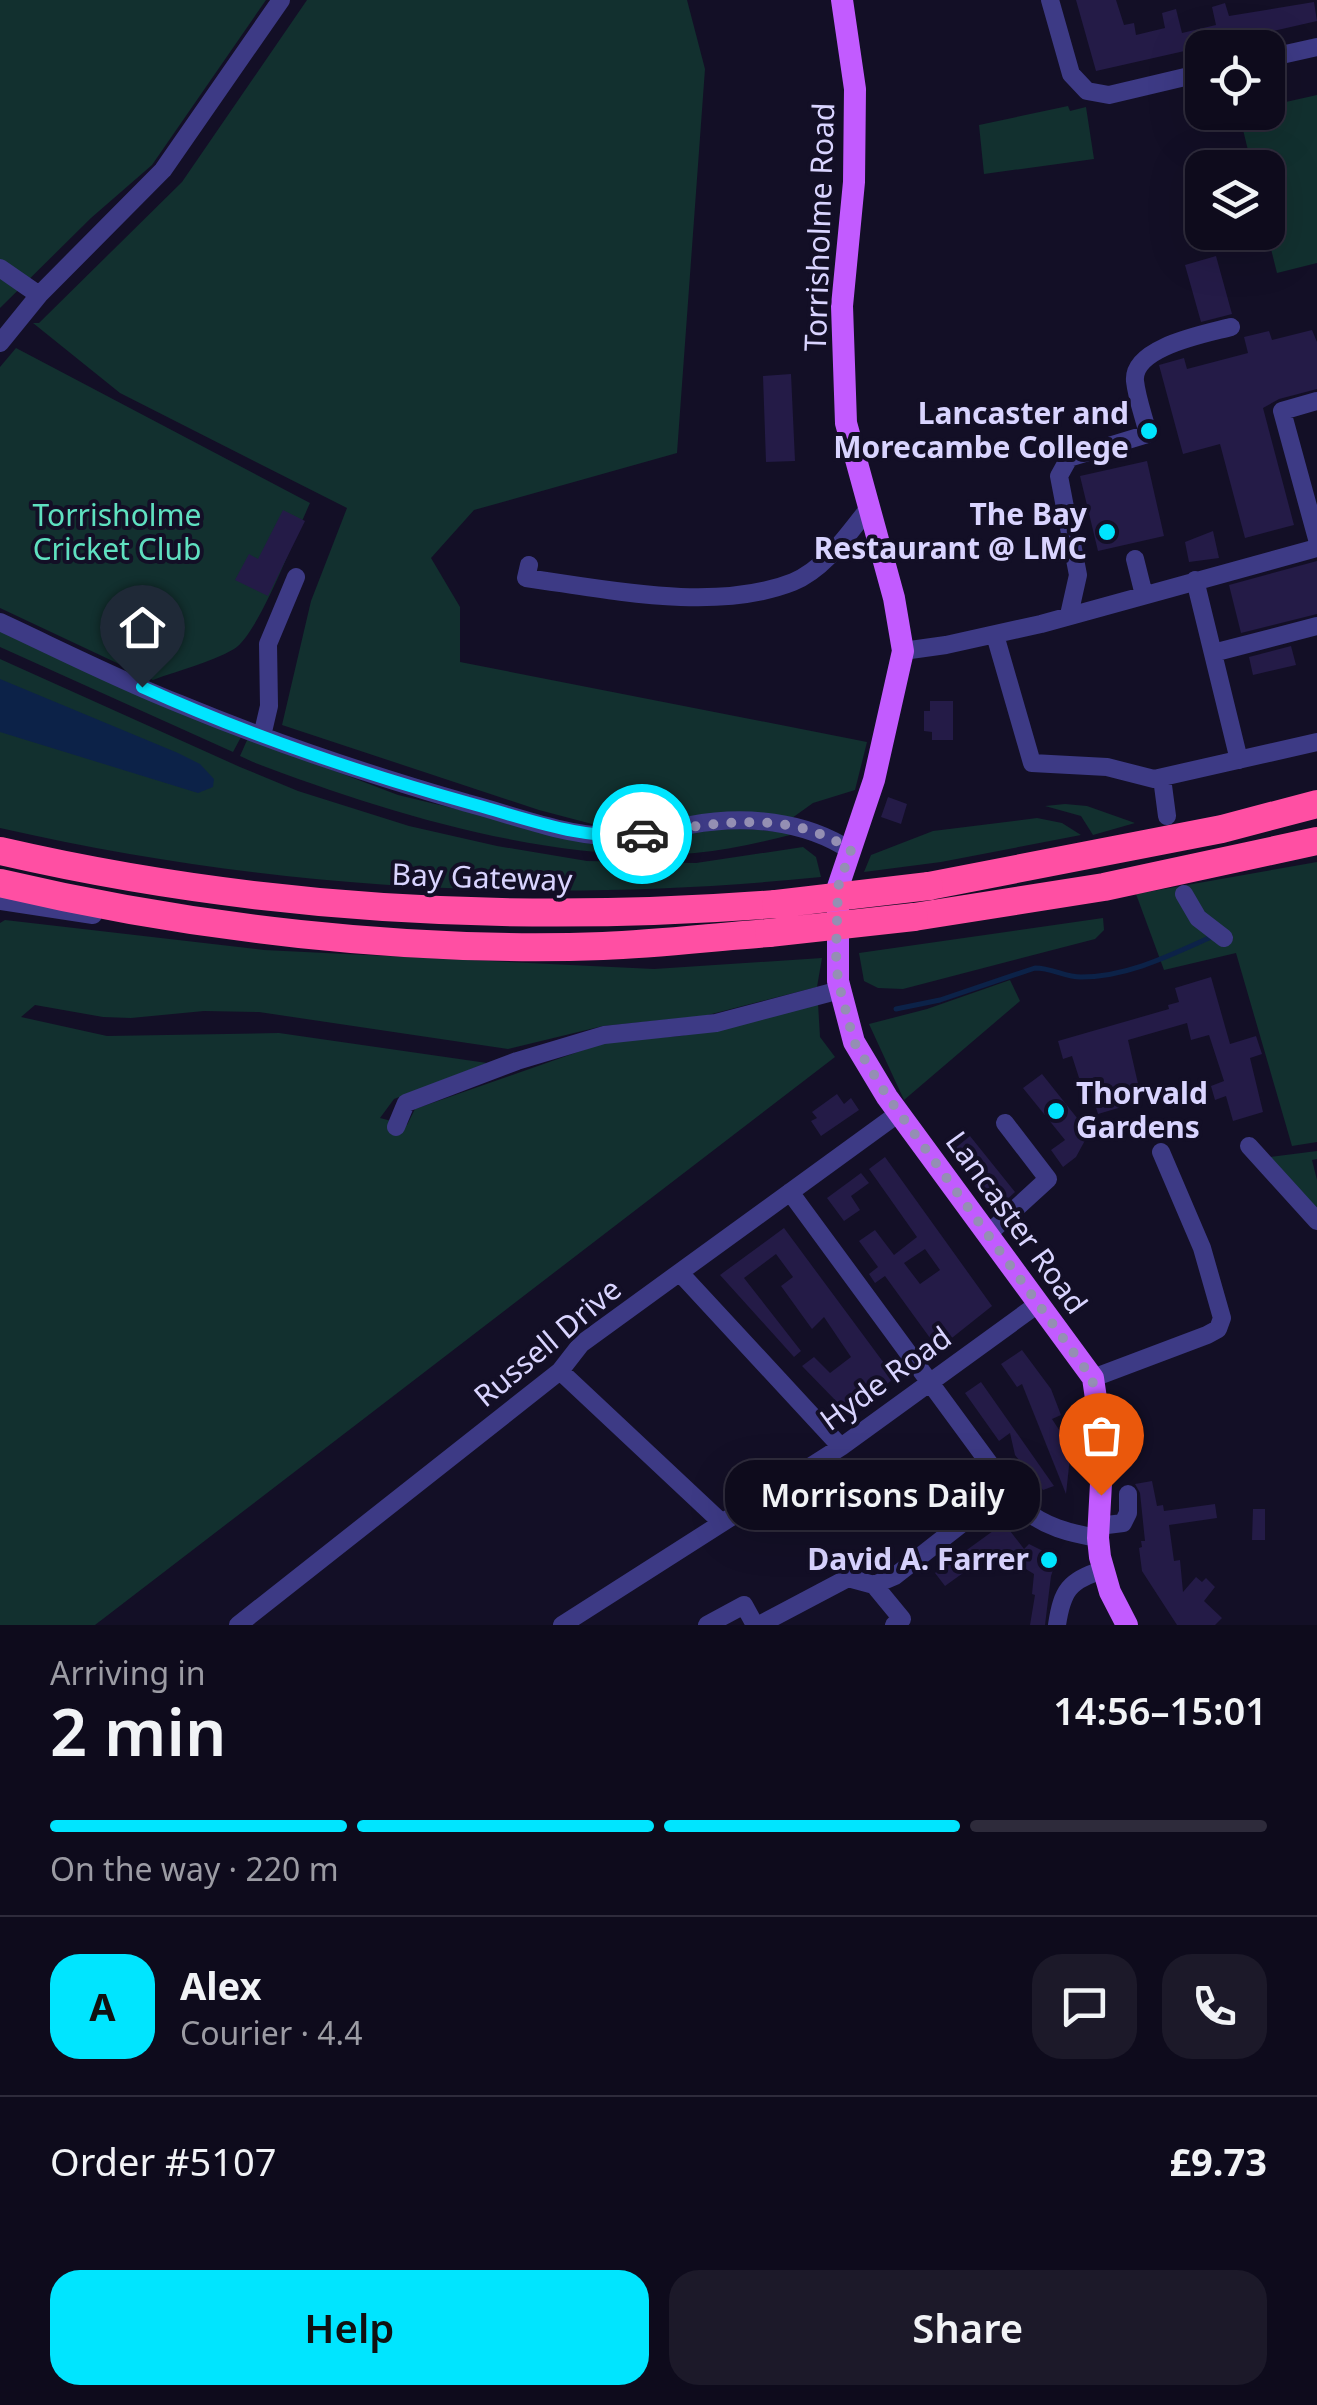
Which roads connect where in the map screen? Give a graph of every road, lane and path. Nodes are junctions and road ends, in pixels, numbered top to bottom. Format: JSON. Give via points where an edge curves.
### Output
{"nodes":[{"id":1,"x":281,"y":0,"type":"edge"},
{"id":2,"x":842,"y":0,"type":"edge"},
{"id":3,"x":1050,"y":0,"type":"edge"},
{"id":4,"x":1317,"y":47,"type":"edge"},
{"id":5,"x":1285,"y":54,"type":"edge"},
{"id":6,"x":1185,"y":77,"type":"edge"},
{"id":7,"x":0,"y":268,"type":"edge"},
{"id":8,"x":39,"y":295,"type":"junction"},
{"id":9,"x":1230,"y":327,"type":"dead end"},
{"id":10,"x":0,"y":342,"type":"edge"},
{"id":11,"x":1317,"y":401,"type":"edge"},
{"id":12,"x":869,"y":508,"type":"junction"},
{"id":13,"x":1317,"y":539,"type":"edge"},
{"id":14,"x":1317,"y":548,"type":"edge"},
{"id":15,"x":1136,"y":559,"type":"dead end"},
{"id":16,"x":296,"y":577,"type":"dead end"},
{"id":17,"x":527,"y":578,"type":"dead end"},
{"id":18,"x":1195,"y":580,"type":"junction"},
{"id":19,"x":1144,"y":595,"type":"junction"},
{"id":20,"x":1070,"y":615,"type":"junction"},
{"id":21,"x":0,"y":622,"type":"edge"},
{"id":22,"x":1317,"y":626,"type":"edge"},
{"id":23,"x":995,"y":635,"type":"junction"},
{"id":24,"x":902,"y":651,"type":"junction"},
{"id":25,"x":1213,"y":653,"type":"junction"},
{"id":26,"x":262,"y":736,"type":"junction"},
{"id":27,"x":1317,"y":742,"type":"edge"},
{"id":28,"x":1239,"y":760,"type":"junction"},
{"id":29,"x":1162,"y":778,"type":"junction"},
{"id":30,"x":1317,"y":804,"type":"edge"},
{"id":31,"x":1167,"y":816,"type":"dead end"},
{"id":32,"x":1317,"y":841,"type":"edge"},
{"id":33,"x":0,"y":851,"type":"edge"},
{"id":34,"x":848,"y":857,"type":"junction"},
{"id":35,"x":0,"y":883,"type":"edge"},
{"id":36,"x":1184,"y":894,"type":"dead end"},
{"id":37,"x":0,"y":901,"type":"edge"},
{"id":38,"x":283,"y":931,"type":"junction"},
{"id":39,"x":1224,"y":938,"type":"dead end"},
{"id":40,"x":840,"y":990,"type":"junction"},
{"id":41,"x":899,"y":1113,"type":"junction"},
{"id":42,"x":1004,"y":1123,"type":"dead end"},
{"id":43,"x":396,"y":1127,"type":"dead end"},
{"id":44,"x":1249,"y":1146,"type":"dead end"},
{"id":45,"x":1162,"y":1152,"type":"dead end"},
{"id":46,"x":790,"y":1192,"type":"junction"},
{"id":47,"x":1317,"y":1221,"type":"edge"},
{"id":48,"x":988,"y":1234,"type":"junction"},
{"id":49,"x":680,"y":1273,"type":"junction"},
{"id":50,"x":1038,"y":1304,"type":"junction"},
{"id":51,"x":560,"y":1371,"type":"junction"},
{"id":52,"x":1092,"y":1378,"type":"junction"},
{"id":53,"x":929,"y":1383,"type":"junction"},
{"id":54,"x":841,"y":1446,"type":"junction"},
{"id":55,"x":1006,"y":1489,"type":"junction"},
{"id":56,"x":1128,"y":1494,"type":"dead end"},
{"id":57,"x":720,"y":1521,"type":"junction"},
{"id":58,"x":1098,"y":1532,"type":"junction"},
{"id":59,"x":1103,"y":1570,"type":"junction"},
{"id":60,"x":874,"y":1585,"type":"junction"},
{"id":61,"x":238,"y":1625,"type":"edge"},
{"id":62,"x":562,"y":1625,"type":"edge"},
{"id":63,"x":707,"y":1625,"type":"edge"},
{"id":64,"x":756,"y":1625,"type":"edge"},
{"id":65,"x":894,"y":1625,"type":"edge"},
{"id":66,"x":1057,"y":1625,"type":"edge"},
{"id":67,"x":1128,"y":1625,"type":"edge"}],
"edges":[{"from":1,"to":8,"type":"street","via":[[163,170]]},
{"from":2,"to":12,"type":"main road","name":"Torrisholme Road","via":[[855,89],[842,306],[846,423]]},
{"from":3,"to":6,"type":"street","via":[[1071,74],[1087,92],[1102,96]]},
{"from":4,"to":5,"type":"street"},
{"from":7,"to":8,"type":"street"},
{"from":8,"to":10,"type":"street"},
{"from":9,"to":20,"type":"street","via":[[1149,355],[1134,378],[1148,434],[1069,458],[1059,476],[1078,575]]},
{"from":11,"to":13,"type":"street","via":[[1282,411]]},
{"from":12,"to":17,"type":"street","via":[[830,556],[795,582],[754,592],[624,594]]},
{"from":12,"to":24,"type":"main road","name":"Torrisholme Road"},
{"from":14,"to":18,"type":"street"},
{"from":15,"to":19,"type":"street"},
{"from":16,"to":26,"type":"street","via":[[268,644],[269,706]]},
{"from":18,"to":19,"type":"street"},
{"from":18,"to":25,"type":"street"},
{"from":19,"to":20,"type":"street"},
{"from":20,"to":23,"type":"street"},
{"from":21,"to":26,"type":"street"},
{"from":22,"to":25,"type":"street"},
{"from":23,"to":24,"type":"street"},
{"from":23,"to":29,"type":"street","via":[[1032,763]]},
{"from":24,"to":34,"type":"main road","name":"Torrisholme Road","via":[[874,780]]},
{"from":25,"to":28,"type":"street"},
{"from":26,"to":34,"type":"street","via":[[384,779],[566,830],[627,836],[747,821],[828,835]]},
{"from":27,"to":28,"type":"street"},
{"from":28,"to":29,"type":"street"},
{"from":29,"to":31,"type":"street"},
{"from":30,"to":33,"type":"highway","name":"Bay Gateway","bridge":true,"via":[[929,886],[692,910],[519,914],[354,906],[216,890]]},
{"from":32,"to":38,"type":"highway","bridge":true,"via":[[1104,887],[770,934],[515,946]]},
{"from":34,"to":40,"type":"main road","name":"Lancaster Road","via":[[838,887]]},
{"from":35,"to":38,"type":"highway"},
{"from":36,"to":39,"type":"street","via":[[1198,918]]},
{"from":37,"to":38,"type":"street"},
{"from":40,"to":41,"type":"main road","name":"Lancaster Road","via":[[854,1042]]},
{"from":40,"to":43,"type":"street","via":[[716,1023],[604,1034],[406,1104]]},
{"from":41,"to":46,"type":"street","name":"Russell Drive"},
{"from":41,"to":48,"type":"main road","name":"Lancaster Road"},
{"from":42,"to":48,"type":"street","via":[[1048,1178]]},
{"from":44,"to":47,"type":"street"},
{"from":45,"to":52,"type":"street","via":[[1222,1318],[1207,1335]]},
{"from":46,"to":49,"type":"street","name":"Russell Drive"},
{"from":46,"to":53,"type":"street"},
{"from":48,"to":50,"type":"main road","name":"Lancaster Road"},
{"from":49,"to":51,"type":"street","name":"Russell Drive","via":[[581,1344]]},
{"from":49,"to":54,"type":"street"},
{"from":50,"to":52,"type":"main road","name":"Lancaster Road"},
{"from":50,"to":53,"type":"street","name":"Hyde Road"},
{"from":51,"to":57,"type":"street"},
{"from":51,"to":61,"type":"street","name":"Russell Drive"},
{"from":52,"to":58,"type":"main road","name":"Lancaster Road","via":[[1103,1447]]},
{"from":53,"to":54,"type":"street","name":"Hyde Road"},
{"from":53,"to":55,"type":"street"},
{"from":54,"to":57,"type":"street","name":"Hyde Road"},
{"from":55,"to":58,"type":"street","via":[[1047,1525]]},
{"from":55,"to":60,"type":"street","via":[[895,1576]]},
{"from":56,"to":58,"type":"street","via":[[1123,1523]]},
{"from":57,"to":62,"type":"street","name":"Hyde Road"},
{"from":58,"to":59,"type":"main road","name":"Lancaster Road"},
{"from":59,"to":66,"type":"street","via":[[1067,1590]]},
{"from":59,"to":67,"type":"main road","name":"Lancaster Road"},
{"from":60,"to":64,"type":"street","via":[[848,1578]]},
{"from":60,"to":65,"type":"street","via":[[902,1619]]},
{"from":63,"to":64,"type":"street","via":[[744,1604]]}]}
